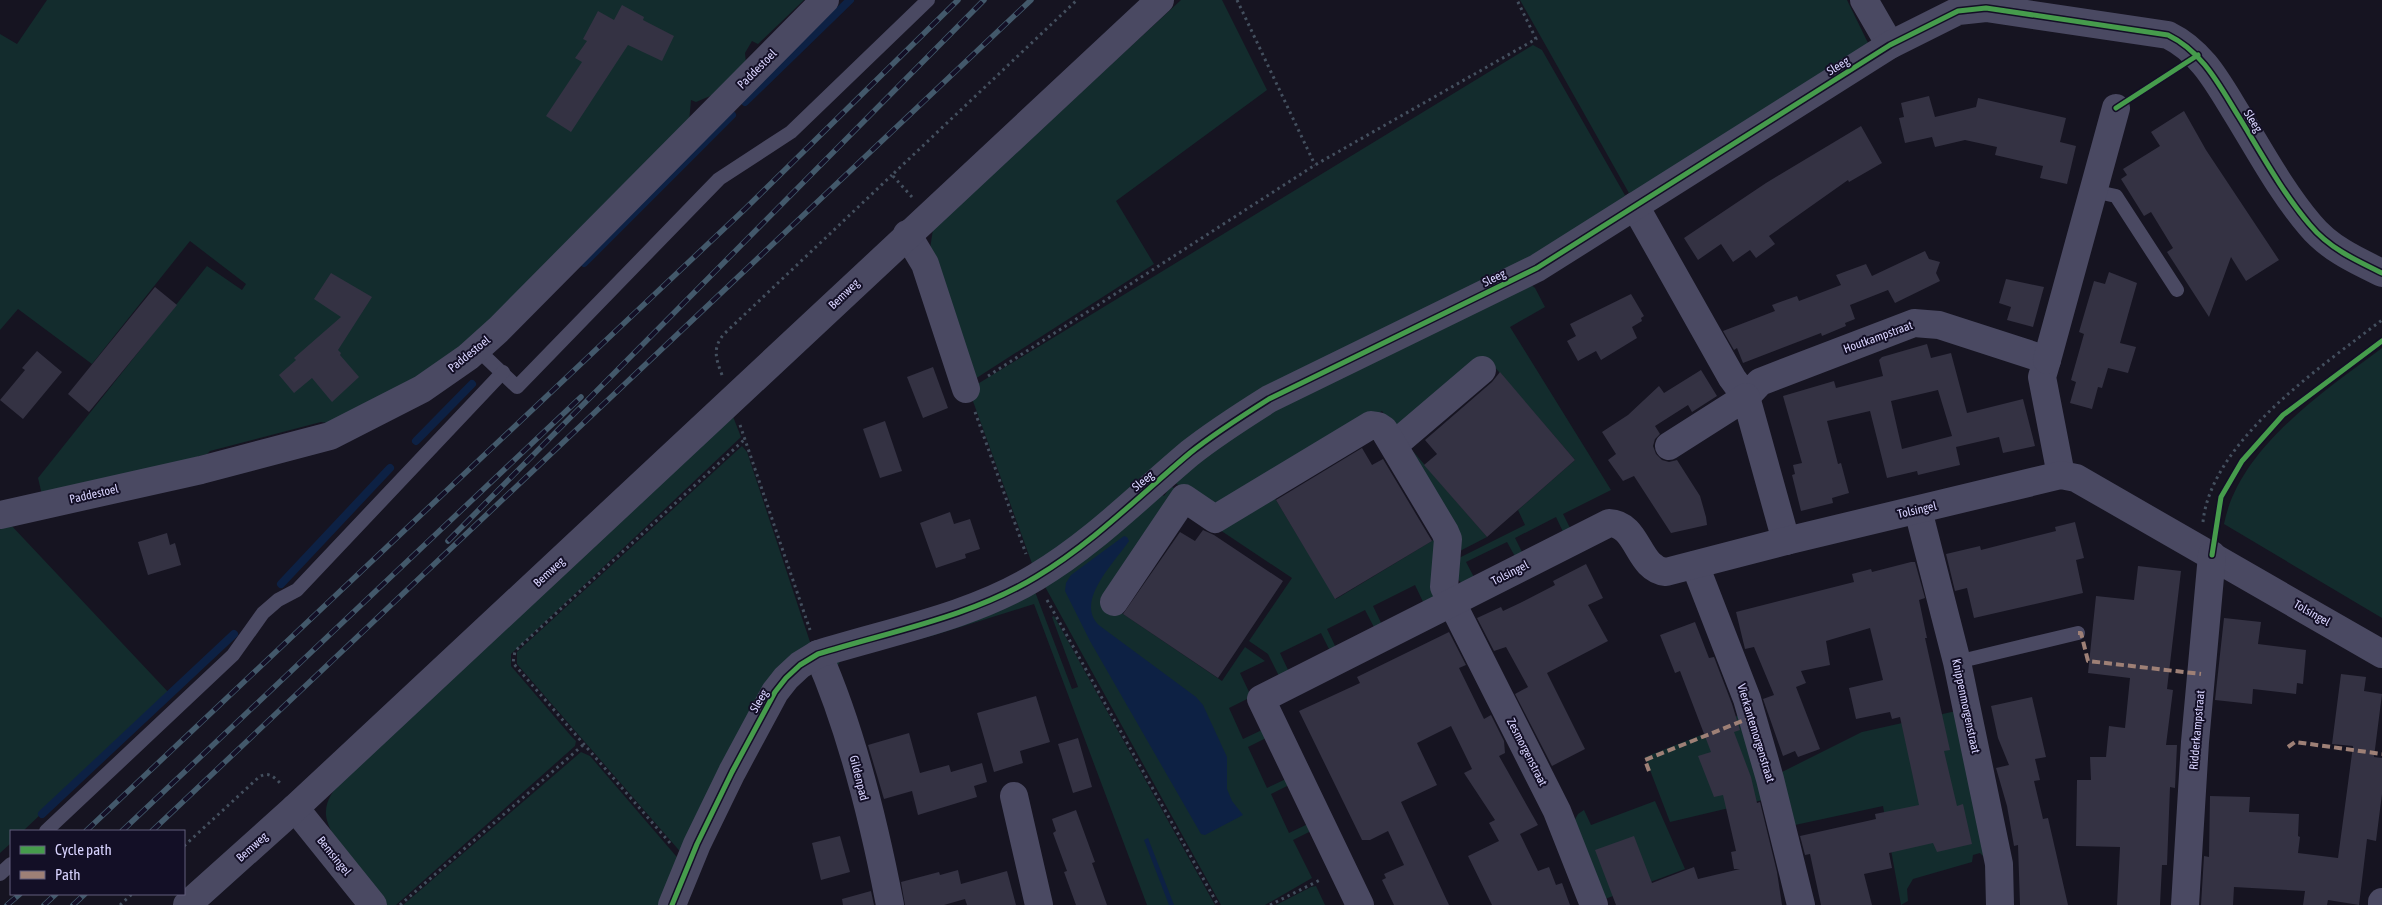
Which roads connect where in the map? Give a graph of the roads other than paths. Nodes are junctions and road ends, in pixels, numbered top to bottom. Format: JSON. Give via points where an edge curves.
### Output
{"nodes":[{"id":1,"x":825,"y":0,"type":"edge"},
{"id":2,"x":928,"y":0,"type":"edge"},
{"id":3,"x":1160,"y":0,"type":"edge"},
{"id":4,"x":1864,"y":0,"type":"edge"},
{"id":5,"x":1890,"y":45,"type":"junction"},
{"id":6,"x":2116,"y":108,"type":"dead end"},
{"id":7,"x":2093,"y":191,"type":"junction"},
{"id":8,"x":1635,"y":206,"type":"junction"},
{"id":9,"x":907,"y":234,"type":"junction"},
{"id":10,"x":2382,"y":273,"type":"edge"},
{"id":11,"x":2177,"y":290,"type":"dead end"},
{"id":12,"x":478,"y":349,"type":"junction"},
{"id":13,"x":2047,"y":360,"type":"junction"},
{"id":14,"x":1482,"y":370,"type":"dead end"},
{"id":15,"x":503,"y":372,"type":"junction"},
{"id":16,"x":966,"y":390,"type":"road end"},
{"id":17,"x":1746,"y":397,"type":"junction"},
{"id":18,"x":1394,"y":445,"type":"junction"},
{"id":19,"x":1669,"y":446,"type":"dead end"},
{"id":20,"x":2061,"y":475,"type":"junction"},
{"id":21,"x":1918,"y":510,"type":"junction"},
{"id":22,"x":0,"y":515,"type":"edge"},
{"id":23,"x":1786,"y":541,"type":"junction"},
{"id":24,"x":2206,"y":551,"type":"junction"},
{"id":25,"x":1695,"y":565,"type":"junction"},
{"id":26,"x":1114,"y":602,"type":"dead end"},
{"id":27,"x":1451,"y":603,"type":"junction"},
{"id":28,"x":2078,"y":633,"type":"dead end"},
{"id":29,"x":818,"y":654,"type":"junction"},
{"id":30,"x":2382,"y":654,"type":"edge"},
{"id":31,"x":1956,"y":662,"type":"junction"},
{"id":32,"x":1014,"y":796,"type":"dead end"},
{"id":33,"x":289,"y":797,"type":"junction"},
{"id":34,"x":47,"y":830,"type":"edge"},
{"id":35,"x":10,"y":865,"type":"edge"},
{"id":36,"x":0,"y":874,"type":"edge"},
{"id":37,"x":187,"y":905,"type":"edge"},
{"id":38,"x":373,"y":905,"type":"edge"},
{"id":39,"x":672,"y":905,"type":"edge"},
{"id":40,"x":890,"y":905,"type":"edge"},
{"id":41,"x":1039,"y":905,"type":"edge"},
{"id":42,"x":1360,"y":905,"type":"edge"},
{"id":43,"x":1594,"y":905,"type":"edge"},
{"id":44,"x":1801,"y":905,"type":"edge"},
{"id":45,"x":2000,"y":905,"type":"edge"},
{"id":46,"x":2185,"y":905,"type":"edge"}],
"edges":[{"from":1,"to":12,"type":"street","name":"Paddestoel"},
{"from":2,"to":15,"type":"lane","via":[[791,132],[719,178],[517,387]]},
{"from":3,"to":9,"type":"street","name":"Bemweg"},
{"from":4,"to":5,"type":"street"},
{"from":5,"to":8,"type":"street","name":"Sleeg"},
{"from":5,"to":10,"type":"street","name":"Sleeg","via":[[1958,12],[1986,8],[2168,35],[2198,55],[2310,225],[2345,255]]},
{"from":6,"to":7,"type":"street"},
{"from":7,"to":11,"type":"lane","via":[[2116,196]]},
{"from":7,"to":13,"type":"street"},
{"from":8,"to":17,"type":"street","via":[[1732,378]]},
{"from":8,"to":29,"type":"street","name":"Sleeg","via":[[1537,268],[1269,399],[1191,452],[1084,543],[1035,578],[964,611]]},
{"from":9,"to":16,"type":"street","via":[[926,264]]},
{"from":9,"to":33,"type":"street","name":"Bemweg","via":[[732,401]]},
{"from":12,"to":15,"type":"lane"},
{"from":12,"to":22,"type":"street","name":"Paddestoel","via":[[422,389],[330,436],[201,470]]},
{"from":13,"to":17,"type":"street","name":"Houtkampstraat","via":[[1939,324],[1914,323],[1760,382]]},
{"from":13,"to":20,"type":"street","via":[[2042,377]]},
{"from":14,"to":18,"type":"street"},
{"from":15,"to":34,"type":"lane","via":[[297,590],[262,613],[233,655]]},
{"from":17,"to":19,"type":"street","name":"Houtkampstraat"},
{"from":17,"to":23,"type":"street"},
{"from":18,"to":26,"type":"street","via":[[1384,430],[1372,425],[1215,519],[1184,498]]},
{"from":18,"to":27,"type":"street","via":[[1446,532],[1444,580]]},
{"from":20,"to":21,"type":"street","name":"Tolsingel"},
{"from":20,"to":24,"type":"street","name":"Tolsingel","via":[[2076,478]]},
{"from":21,"to":23,"type":"street","name":"Tolsingel"},
{"from":21,"to":31,"type":"street","name":"Knippenmorgenstraat"},
{"from":23,"to":25,"type":"street","name":"Tolsingel"},
{"from":24,"to":30,"type":"street","name":"Tolsingel"},
{"from":24,"to":46,"type":"street","name":"Ridderkampstraat"},
{"from":25,"to":27,"type":"street","name":"Tolsingel","via":[[1657,571],[1625,528],[1618,523],[1609,523]]},
{"from":25,"to":44,"type":"street","name":"Vierkantemorgenstraat","via":[[1747,699]]},
{"from":27,"to":42,"type":"street","name":"Tolsingel","via":[[1261,699]]},
{"from":27,"to":43,"type":"street","name":"Zesmorgenstraat","via":[[1557,811]]},
{"from":28,"to":31,"type":"lane"},
{"from":29,"to":39,"type":"street","name":"Sleeg","via":[[800,665],[775,692],[732,772]]},
{"from":29,"to":40,"type":"street","name":"Gildenpad","via":[[833,687],[850,741]]},
{"from":31,"to":45,"type":"street","name":"Knippenmorgenstraat","via":[[1999,864]]},
{"from":32,"to":41,"type":"street"},
{"from":33,"to":37,"type":"street","name":"Bemweg"},
{"from":33,"to":38,"type":"street","name":"Bemsingel"},
{"from":35,"to":36,"type":"lane"}]}
